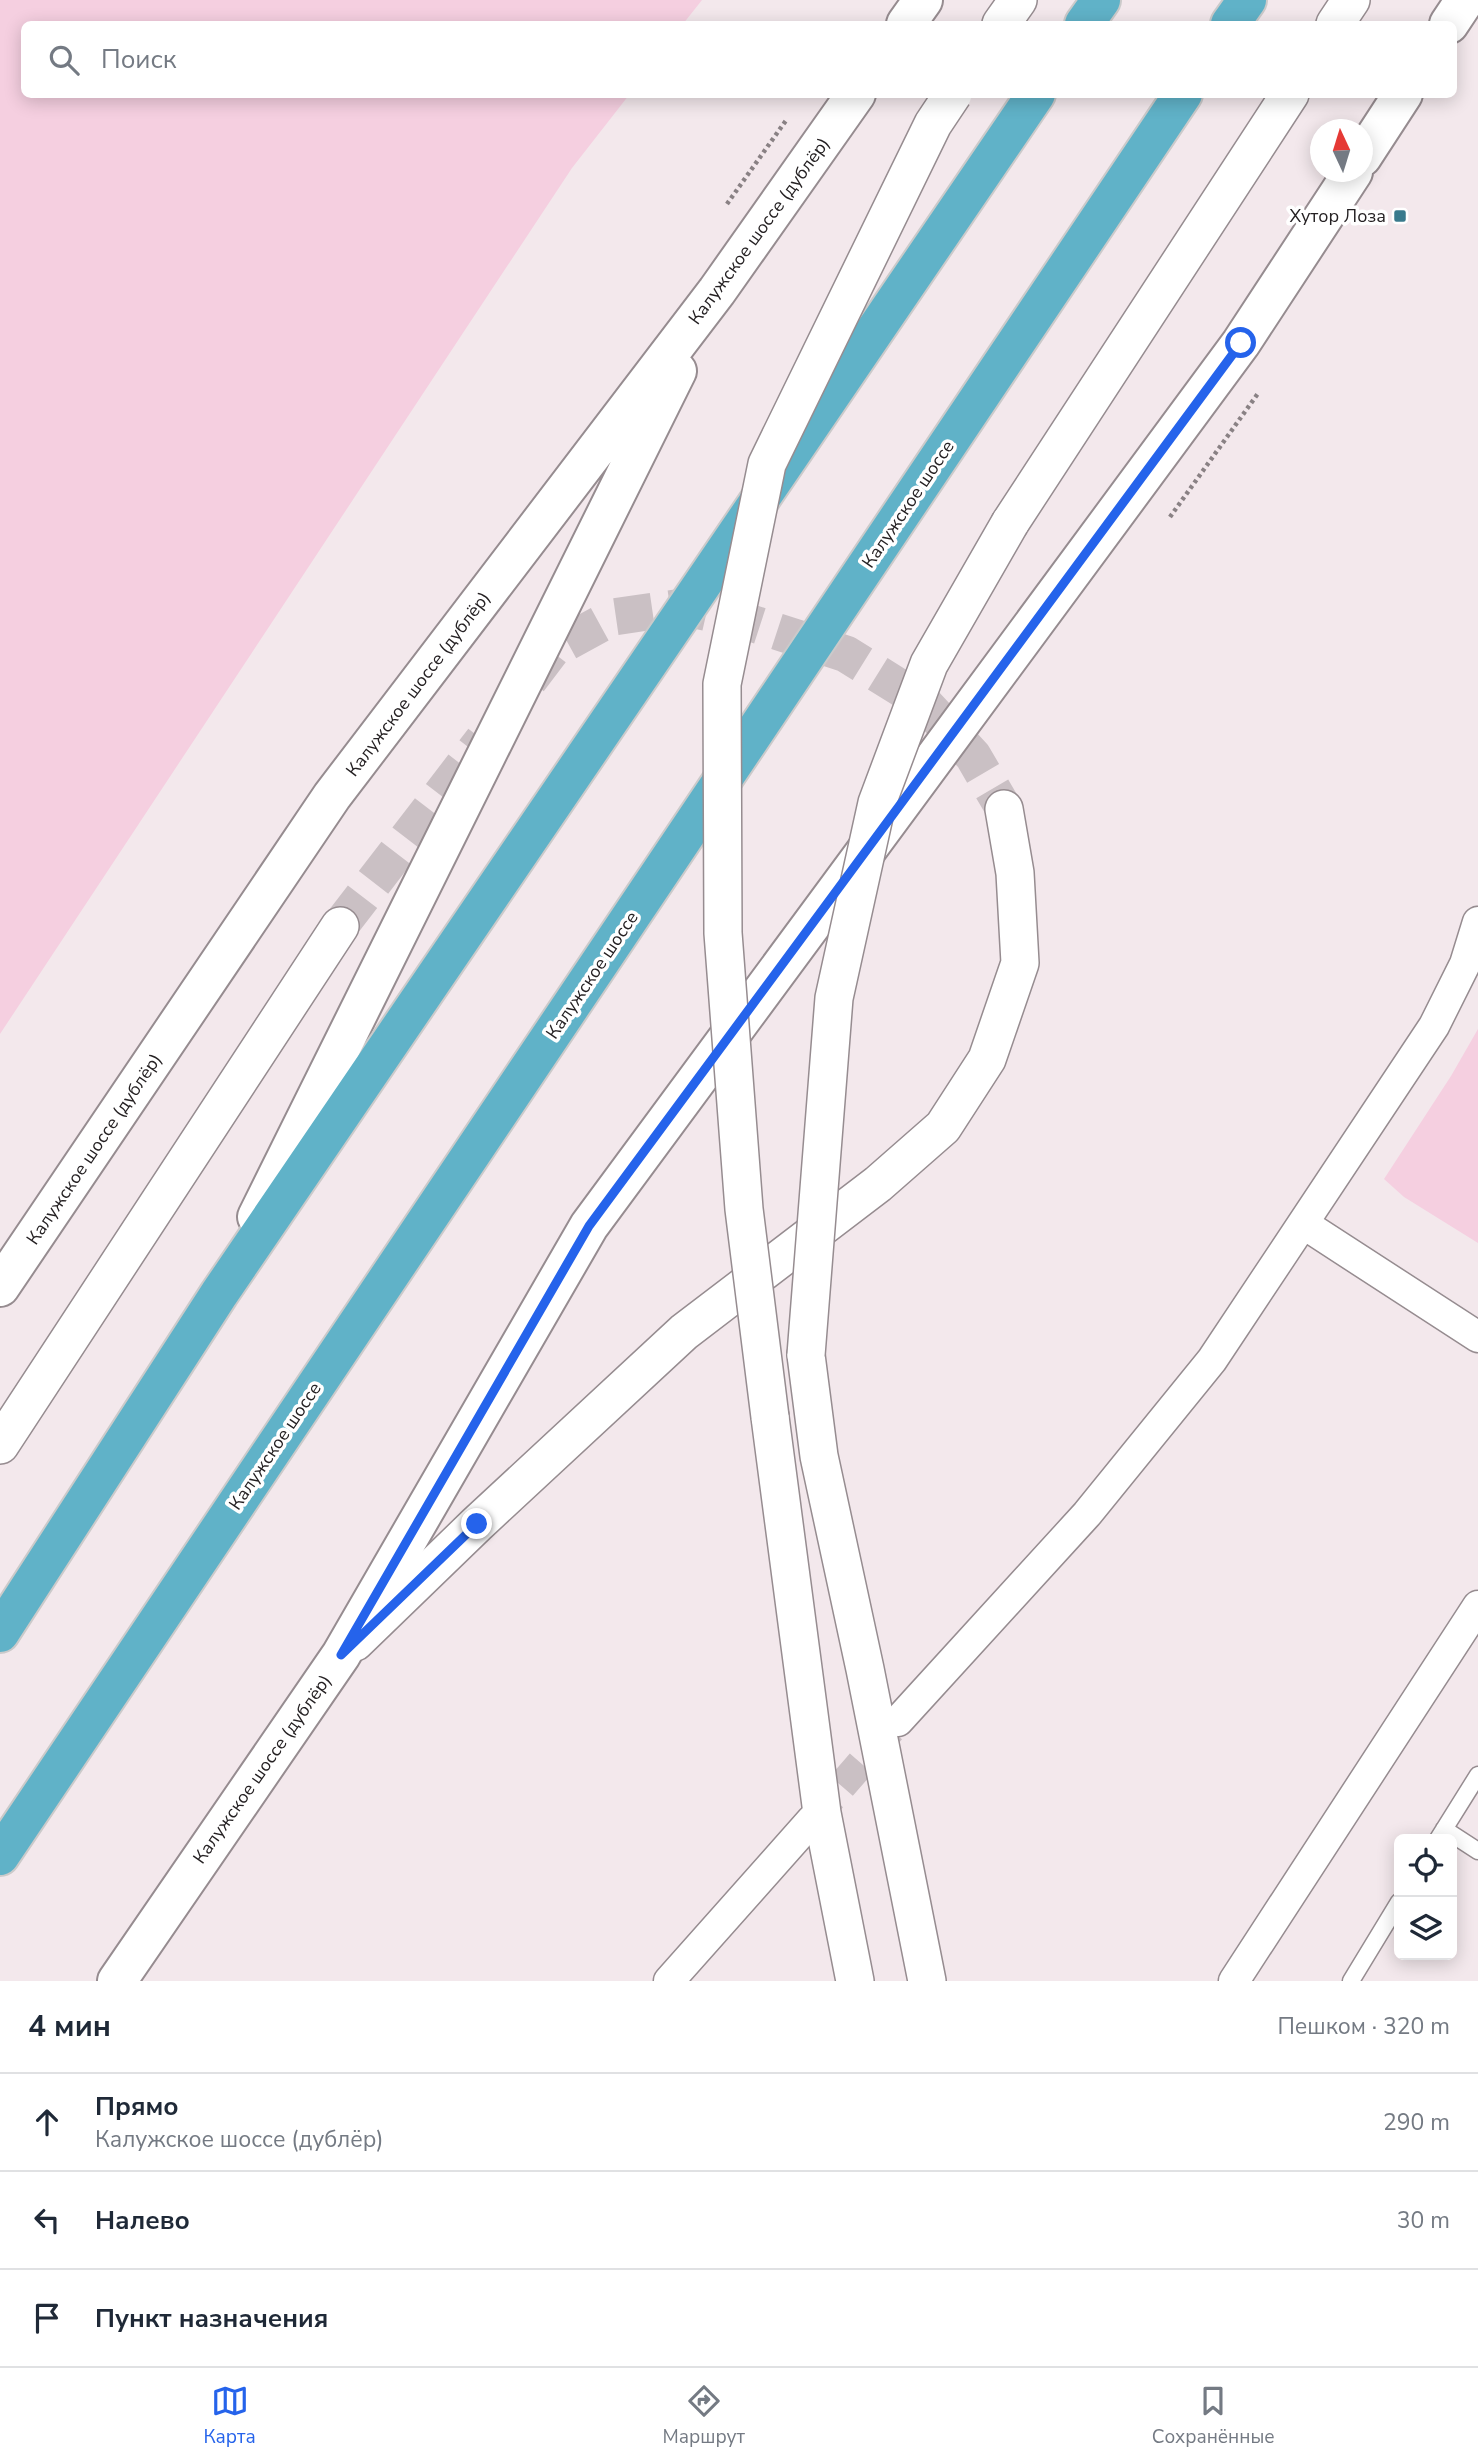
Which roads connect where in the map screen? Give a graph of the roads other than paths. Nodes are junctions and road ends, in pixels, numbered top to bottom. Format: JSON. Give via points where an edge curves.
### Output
{"nodes":[{"id":1,"x":923,"y":0,"type":"edge"},
{"id":2,"x":1018,"y":0,"type":"edge"},
{"id":3,"x":1101,"y":0,"type":"edge"},
{"id":4,"x":1247,"y":0,"type":"edge"},
{"id":5,"x":1351,"y":0,"type":"edge"},
{"id":6,"x":1465,"y":0,"type":"edge"},
{"id":7,"x":908,"y":21,"type":"edge"},
{"id":8,"x":1003,"y":21,"type":"edge"},
{"id":9,"x":1086,"y":21,"type":"edge"},
{"id":10,"x":1232,"y":21,"type":"edge"},
{"id":11,"x":1337,"y":21,"type":"edge"},
{"id":12,"x":1451,"y":21,"type":"edge"},
{"id":13,"x":853,"y":98,"type":"edge"},
{"id":14,"x":950,"y":98,"type":"edge"},
{"id":15,"x":1033,"y":98,"type":"edge"},
{"id":16,"x":1180,"y":98,"type":"edge"},
{"id":17,"x":1287,"y":98,"type":"edge"},
{"id":18,"x":1401,"y":98,"type":"edge"},
{"id":19,"x":1373,"y":142,"type":"edge"},
{"id":20,"x":1346,"y":182,"type":"edge"},
{"id":21,"x":717,"y":291,"type":"junction"},
{"id":22,"x":1004,"y":809,"type":"tunnel mouth"},
{"id":23,"x":1478,"y":922,"type":"edge"},
{"id":24,"x":340,"y":926,"type":"tunnel mouth"},
{"id":25,"x":1304,"y":1224,"type":"junction"},
{"id":26,"x":0,"y":1287,"type":"edge"},
{"id":27,"x":219,"y":1294,"type":"junction"},
{"id":28,"x":1478,"y":1337,"type":"edge"},
{"id":29,"x":0,"y":1445,"type":"edge"},
{"id":30,"x":1478,"y":1606,"type":"edge"},
{"id":31,"x":0,"y":1633,"type":"edge"},
{"id":32,"x":341,"y":1655,"type":"junction"},
{"id":33,"x":898,"y":1721,"type":"tunnel mouth"},
{"id":34,"x":1478,"y":1775,"type":"edge"},
{"id":35,"x":812,"y":1819,"type":"tunnel mouth"},
{"id":36,"x":1441,"y":1834,"type":"edge"},
{"id":37,"x":1457,"y":1841,"type":"edge"},
{"id":38,"x":1478,"y":1850,"type":"edge"},
{"id":39,"x":0,"y":1856,"type":"edge"},
{"id":40,"x":1394,"y":1910,"type":"edge"},
{"id":41,"x":117,"y":1981,"type":"edge"},
{"id":42,"x":669,"y":1981,"type":"edge"},
{"id":43,"x":855,"y":1981,"type":"edge"},
{"id":44,"x":927,"y":1981,"type":"edge"},
{"id":45,"x":1234,"y":1981,"type":"edge"},
{"id":46,"x":1351,"y":1981,"type":"edge"}],
"edges":[{"from":1,"to":7,"type":"main road"},
{"from":2,"to":8,"type":"street"},
{"from":3,"to":9,"type":"highway"},
{"from":4,"to":10,"type":"highway"},
{"from":5,"to":11,"type":"street"},
{"from":6,"to":12,"type":"main road"},
{"from":13,"to":21,"type":"main road","name":"Калужское шоссе (дублёр)"},
{"from":14,"to":43,"type":"street","bridge":true,"via":[[933,124],[767,464],[722,684],[723,933],[744,1209],[822,1813]]},
{"from":15,"to":27,"type":"highway"},
{"from":16,"to":39,"type":"highway","name":"Калужское шоссе"},
{"from":17,"to":44,"type":"street","bridge":true,"via":[[1010,523],[929,664],[877,803],[834,999],[806,1355],[819,1456]]},
{"from":18,"to":19,"type":"main road"},
{"from":20,"to":32,"type":"main road","name":"Калужское шоссе (дублёр)","via":[[1241,343],[589,1226]]},
{"from":21,"to":26,"type":"main road","name":"Калужское шоссе (дублёр)","via":[[332,796]]},
{"from":21,"to":27,"type":"main road"},
{"from":22,"to":32,"type":"street","via":[[1015,873],[1020,963],[987,1059],[943,1127],[878,1184],[684,1332]]},
{"from":23,"to":25,"type":"street","via":[[1465,964],[1434,1026]]},
{"from":24,"to":29,"type":"street"},
{"from":25,"to":28,"type":"street"},
{"from":25,"to":33,"type":"street","via":[[1212,1360],[1141,1449]]},
{"from":27,"to":31,"type":"highway"},
{"from":30,"to":45,"type":"street"},
{"from":32,"to":41,"type":"main road","name":"Калужское шоссе (дублёр)"},
{"from":34,"to":36,"type":"lane"},
{"from":35,"to":42,"type":"street"},
{"from":37,"to":38,"type":"lane"},
{"from":40,"to":46,"type":"lane"}]}
